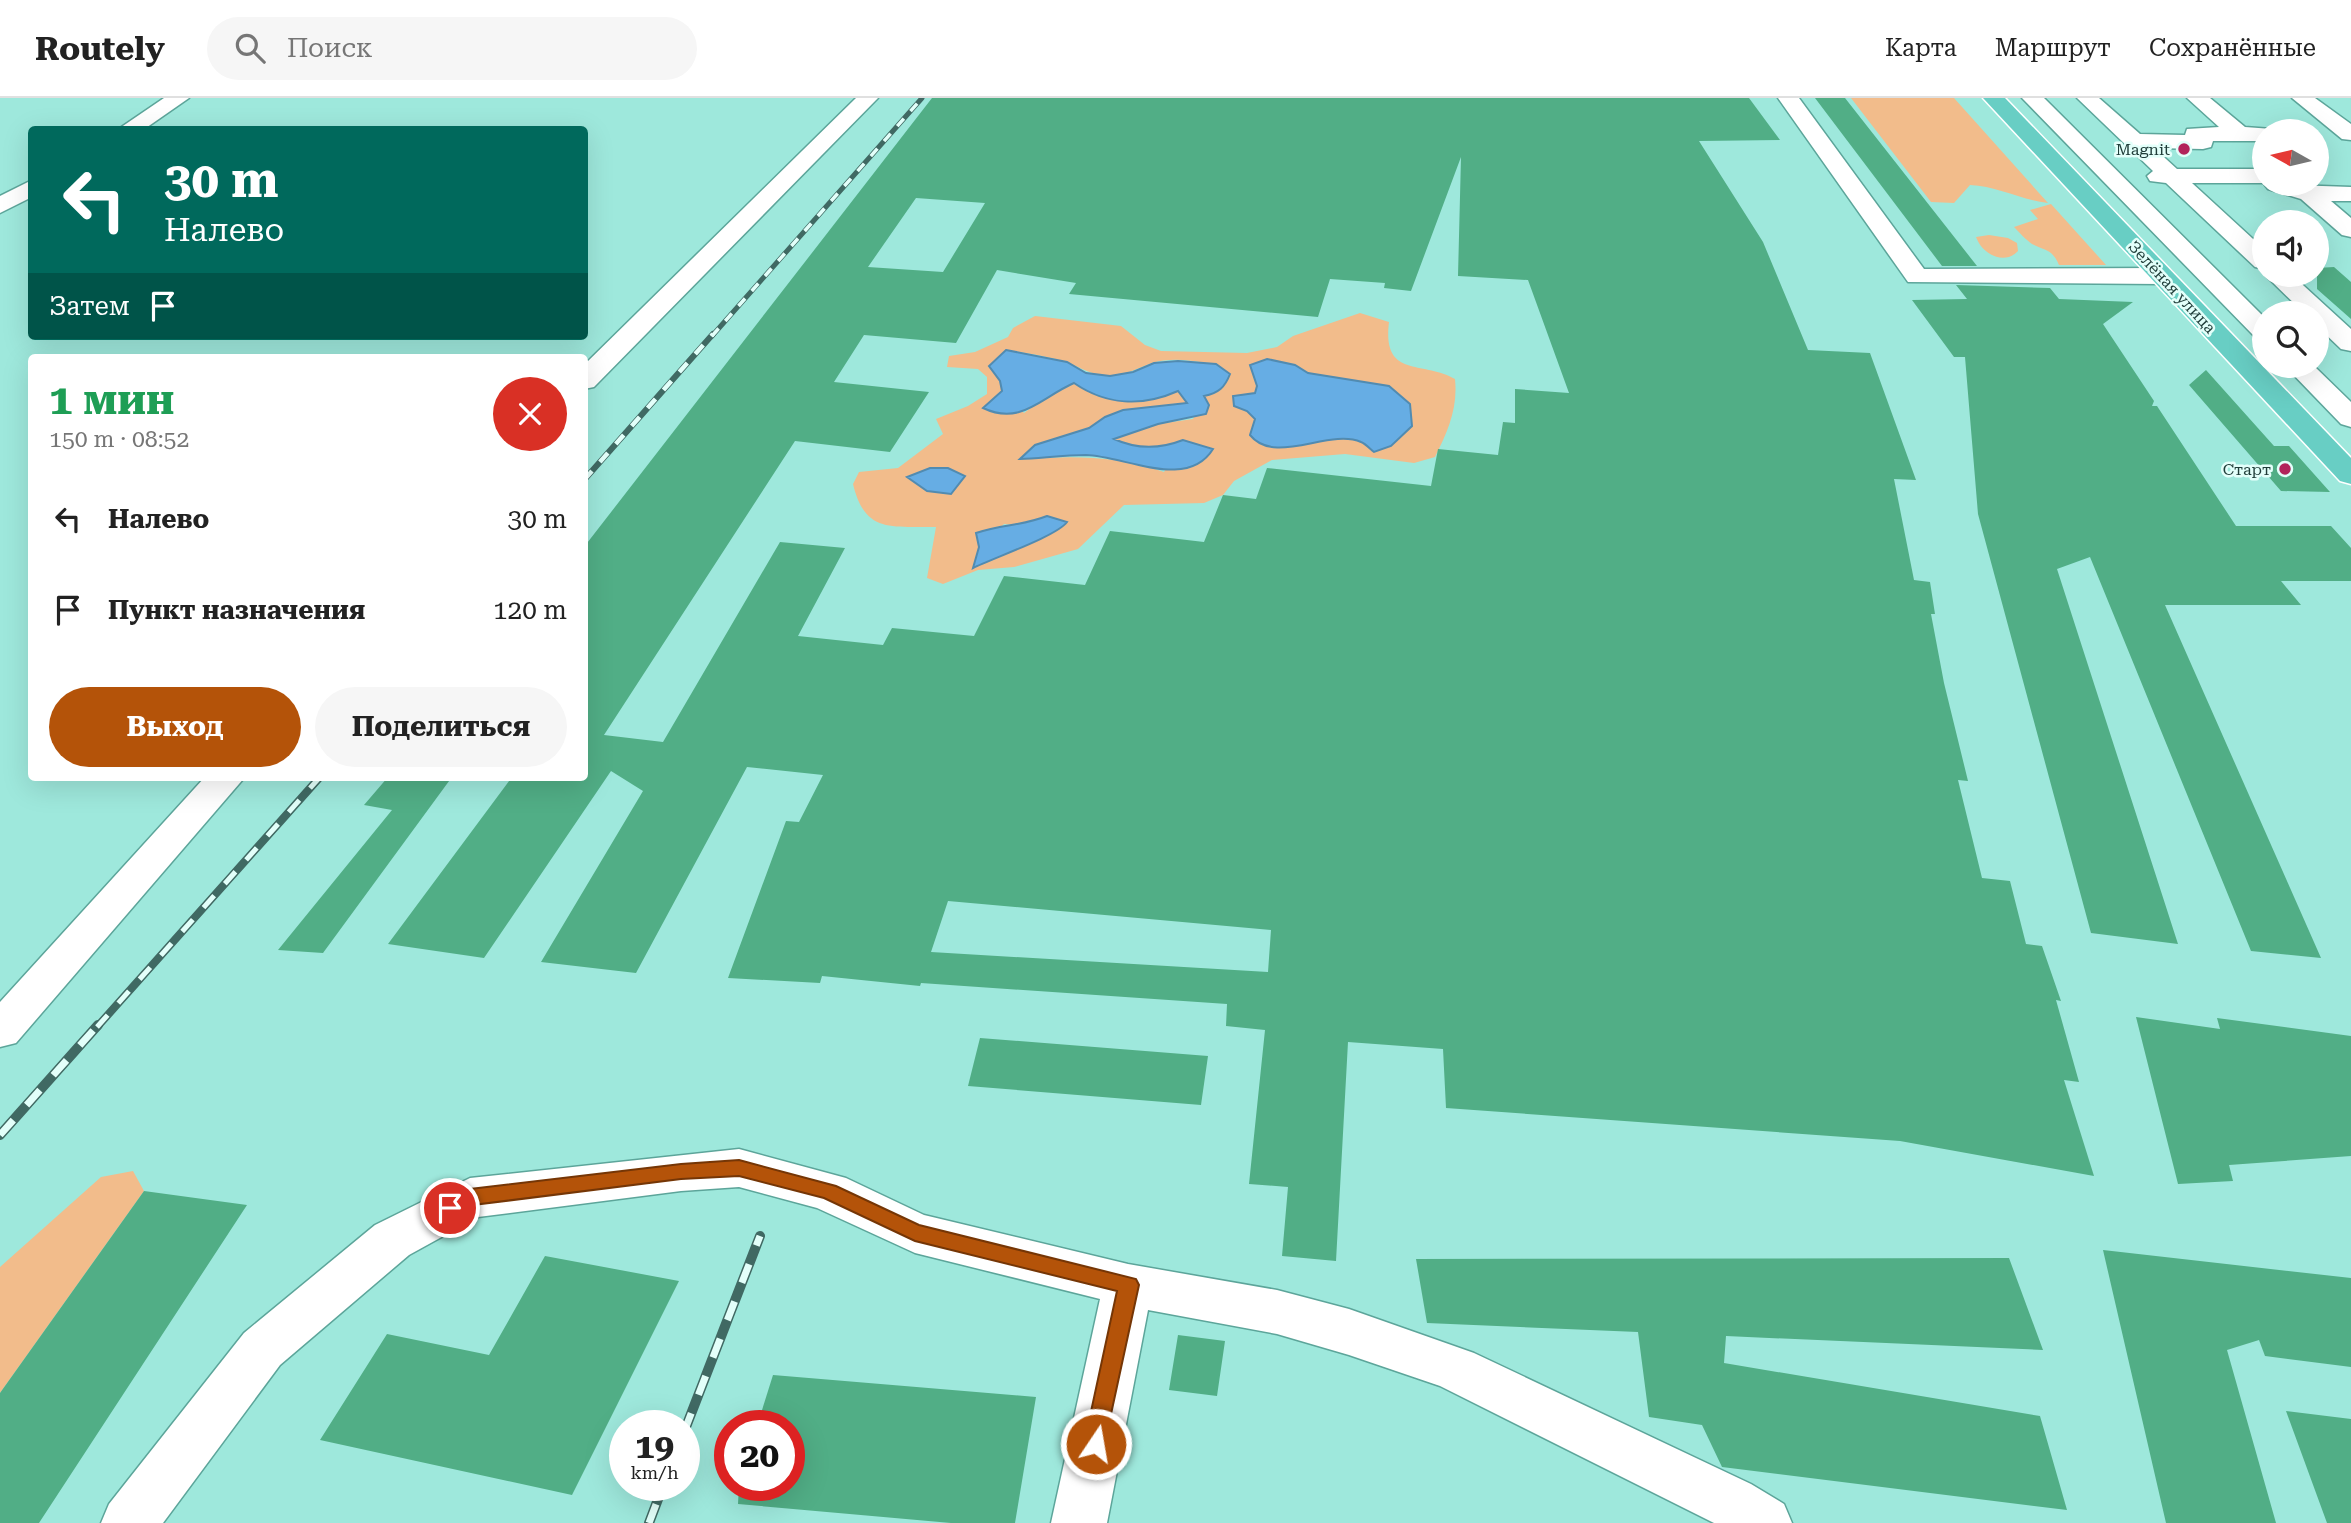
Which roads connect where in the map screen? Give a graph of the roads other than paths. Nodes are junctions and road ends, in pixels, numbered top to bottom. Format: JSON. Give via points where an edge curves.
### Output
{"nodes":[{"id":1,"x":179,"y":98,"type":"edge"},
{"id":2,"x":868,"y":98,"type":"edge"},
{"id":3,"x":1788,"y":98,"type":"edge"},
{"id":4,"x":1993,"y":98,"type":"edge"},
{"id":5,"x":2032,"y":98,"type":"edge"},
{"id":6,"x":2087,"y":98,"type":"edge"},
{"id":7,"x":2197,"y":98,"type":"edge"},
{"id":8,"x":2302,"y":98,"type":"edge"},
{"id":9,"x":134,"y":126,"type":"edge"},
{"id":10,"x":2240,"y":134,"type":"junction"},
{"id":11,"x":2252,"y":134,"type":"edge"},
{"id":12,"x":2329,"y":134,"type":"edge"},
{"id":13,"x":2351,"y":134,"type":"edge"},
{"id":14,"x":2134,"y":141,"type":"junction"},
{"id":15,"x":2110,"y":176,"type":"junction"},
{"id":16,"x":2171,"y":176,"type":"junction"},
{"id":17,"x":2351,"y":176,"type":"edge"},
{"id":18,"x":2068,"y":177,"type":"junction"},
{"id":19,"x":2252,"y":178,"type":"edge"},
{"id":20,"x":2329,"y":181,"type":"edge"},
{"id":21,"x":28,"y":189,"type":"edge"},
{"id":22,"x":2329,"y":189,"type":"edge"},
{"id":23,"x":2351,"y":194,"type":"edge"},
{"id":24,"x":2322,"y":196,"type":"edge"},
{"id":25,"x":0,"y":206,"type":"edge"},
{"id":26,"x":2351,"y":229,"type":"edge"},
{"id":27,"x":2252,"y":251,"type":"edge"},
{"id":28,"x":2162,"y":276,"type":"junction"},
{"id":29,"x":2252,"y":280,"type":"edge"},
{"id":30,"x":2215,"y":282,"type":"junction"},
{"id":31,"x":2291,"y":287,"type":"edge"},
{"id":32,"x":2252,"y":319,"type":"edge"},
{"id":33,"x":2351,"y":343,"type":"edge"},
{"id":34,"x":588,"y":378,"type":"edge"},
{"id":35,"x":2311,"y":378,"type":"edge"},
{"id":36,"x":2351,"y":418,"type":"edge"},
{"id":37,"x":2351,"y":475,"type":"edge"},
{"id":38,"x":222,"y":781,"type":"edge"},
{"id":39,"x":0,"y":1031,"type":"edge"},
{"id":40,"x":1128,"y":1285,"type":"junction"},
{"id":41,"x":129,"y":1523,"type":"edge"},
{"id":42,"x":1079,"y":1523,"type":"edge"},
{"id":43,"x":1764,"y":1523,"type":"edge"}],
"edges":[{"from":1,"to":9,"type":"street"},
{"from":2,"to":34,"type":"street"},
{"from":3,"to":28,"type":"street","via":[[1917,277]]},
{"from":4,"to":18,"type":"main road","name":"Зелёная улица"},
{"from":5,"to":15,"type":"street"},
{"from":6,"to":14,"type":"street"},
{"from":7,"to":10,"type":"street"},
{"from":8,"to":13,"type":"street"},
{"from":10,"to":11,"type":"street"},
{"from":10,"to":14,"type":"street","via":[[2194,134],[2203,142]]},
{"from":12,"to":13,"type":"street"},
{"from":14,"to":16,"type":"street"},
{"from":15,"to":16,"type":"street"},
{"from":15,"to":18,"type":"street"},
{"from":15,"to":30,"type":"street"},
{"from":16,"to":19,"type":"street"},
{"from":16,"to":27,"type":"street"},
{"from":17,"to":20,"type":"street"},
{"from":18,"to":28,"type":"main road","name":"Зелёная улица"},
{"from":21,"to":25,"type":"street"},
{"from":22,"to":23,"type":"street"},
{"from":24,"to":26,"type":"street"},
{"from":28,"to":37,"type":"main road","name":"Зелёная улица"},
{"from":29,"to":30,"type":"street"},
{"from":30,"to":32,"type":"street"},
{"from":31,"to":33,"type":"street"},
{"from":35,"to":36,"type":"street"},
{"from":38,"to":39,"type":"street"},
{"from":40,"to":41,"type":"street","via":[[915,1233],[829,1192],[739,1168],[470,1198],[392,1240],[262,1349]]},
{"from":40,"to":42,"type":"street"},
{"from":40,"to":43,"type":"street","via":[[1277,1312],[1456,1369]]}]}
